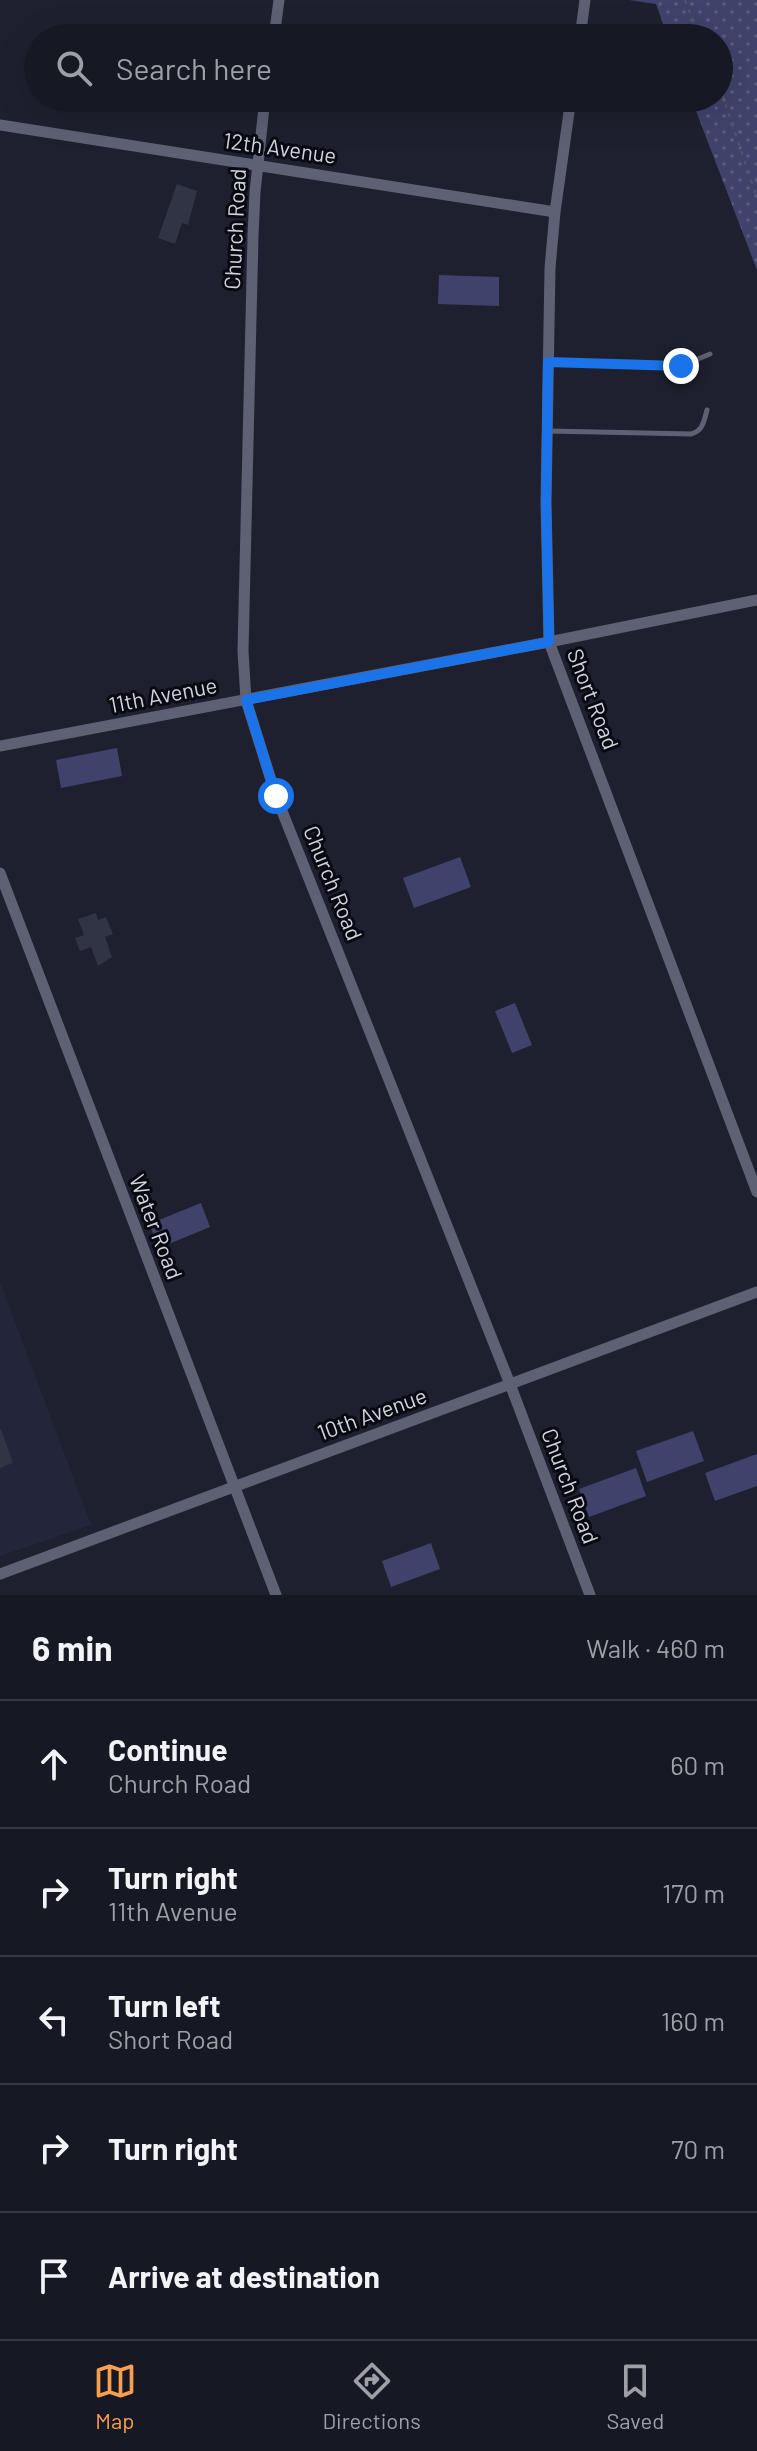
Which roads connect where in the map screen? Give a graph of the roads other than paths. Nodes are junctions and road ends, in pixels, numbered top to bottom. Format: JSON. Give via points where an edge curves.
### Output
{"nodes":[{"id":1,"x":279,"y":0,"type":"edge"},
{"id":2,"x":585,"y":0,"type":"edge"},
{"id":3,"x":276,"y":24,"type":"edge"},
{"id":4,"x":582,"y":24,"type":"edge"},
{"id":5,"x":264,"y":112,"type":"edge"},
{"id":6,"x":569,"y":112,"type":"edge"},
{"id":7,"x":0,"y":125,"type":"edge"},
{"id":8,"x":258,"y":165,"type":"junction"},
{"id":9,"x":555,"y":212,"type":"junction"},
{"id":10,"x":710,"y":354,"type":"dead end"},
{"id":11,"x":548,"y":362,"type":"junction"},
{"id":12,"x":707,"y":410,"type":"dead end"},
{"id":13,"x":548,"y":431,"type":"junction"},
{"id":14,"x":757,"y":600,"type":"edge"},
{"id":15,"x":549,"y":642,"type":"junction"},
{"id":16,"x":246,"y":700,"type":"junction"},
{"id":17,"x":0,"y":746,"type":"edge"},
{"id":18,"x":0,"y":873,"type":"edge"},
{"id":19,"x":757,"y":1192,"type":"edge"},
{"id":20,"x":757,"y":1292,"type":"edge"},
{"id":21,"x":510,"y":1384,"type":"junction"},
{"id":22,"x":235,"y":1486,"type":"junction"},
{"id":23,"x":0,"y":1574,"type":"edge"},
{"id":24,"x":276,"y":1595,"type":"edge"},
{"id":25,"x":590,"y":1595,"type":"edge"}],
"edges":[{"from":1,"to":3,"type":"street"},
{"from":2,"to":4,"type":"street"},
{"from":5,"to":8,"type":"street","name":"Church Road"},
{"from":6,"to":9,"type":"street","name":"Short Road"},
{"from":7,"to":8,"type":"street","name":"12th Avenue"},
{"from":8,"to":9,"type":"street","name":"12th Avenue"},
{"from":8,"to":16,"type":"street","name":"Church Road","via":[[243,621]]},
{"from":9,"to":11,"type":"street","name":"Short Road"},
{"from":10,"to":11,"type":"lane","via":[[681,366]]},
{"from":11,"to":13,"type":"street","name":"Short Road"},
{"from":12,"to":13,"type":"lane","via":[[703,425],[691,434]]},
{"from":13,"to":15,"type":"street","name":"Short Road"},
{"from":14,"to":15,"type":"street","name":"11th Avenue"},
{"from":15,"to":16,"type":"street","name":"11th Avenue"},
{"from":15,"to":19,"type":"street","name":"Short Road"},
{"from":16,"to":17,"type":"street","name":"11th Avenue"},
{"from":16,"to":21,"type":"street","name":"Church Road","via":[[276,796]]},
{"from":18,"to":22,"type":"street","name":"Water Road"},
{"from":20,"to":21,"type":"street","name":"10th Avenue"},
{"from":21,"to":22,"type":"street","name":"10th Avenue"},
{"from":21,"to":25,"type":"street","name":"Church Road"},
{"from":22,"to":23,"type":"street","name":"10th Avenue"},
{"from":22,"to":24,"type":"street","name":"Water Road"}]}
